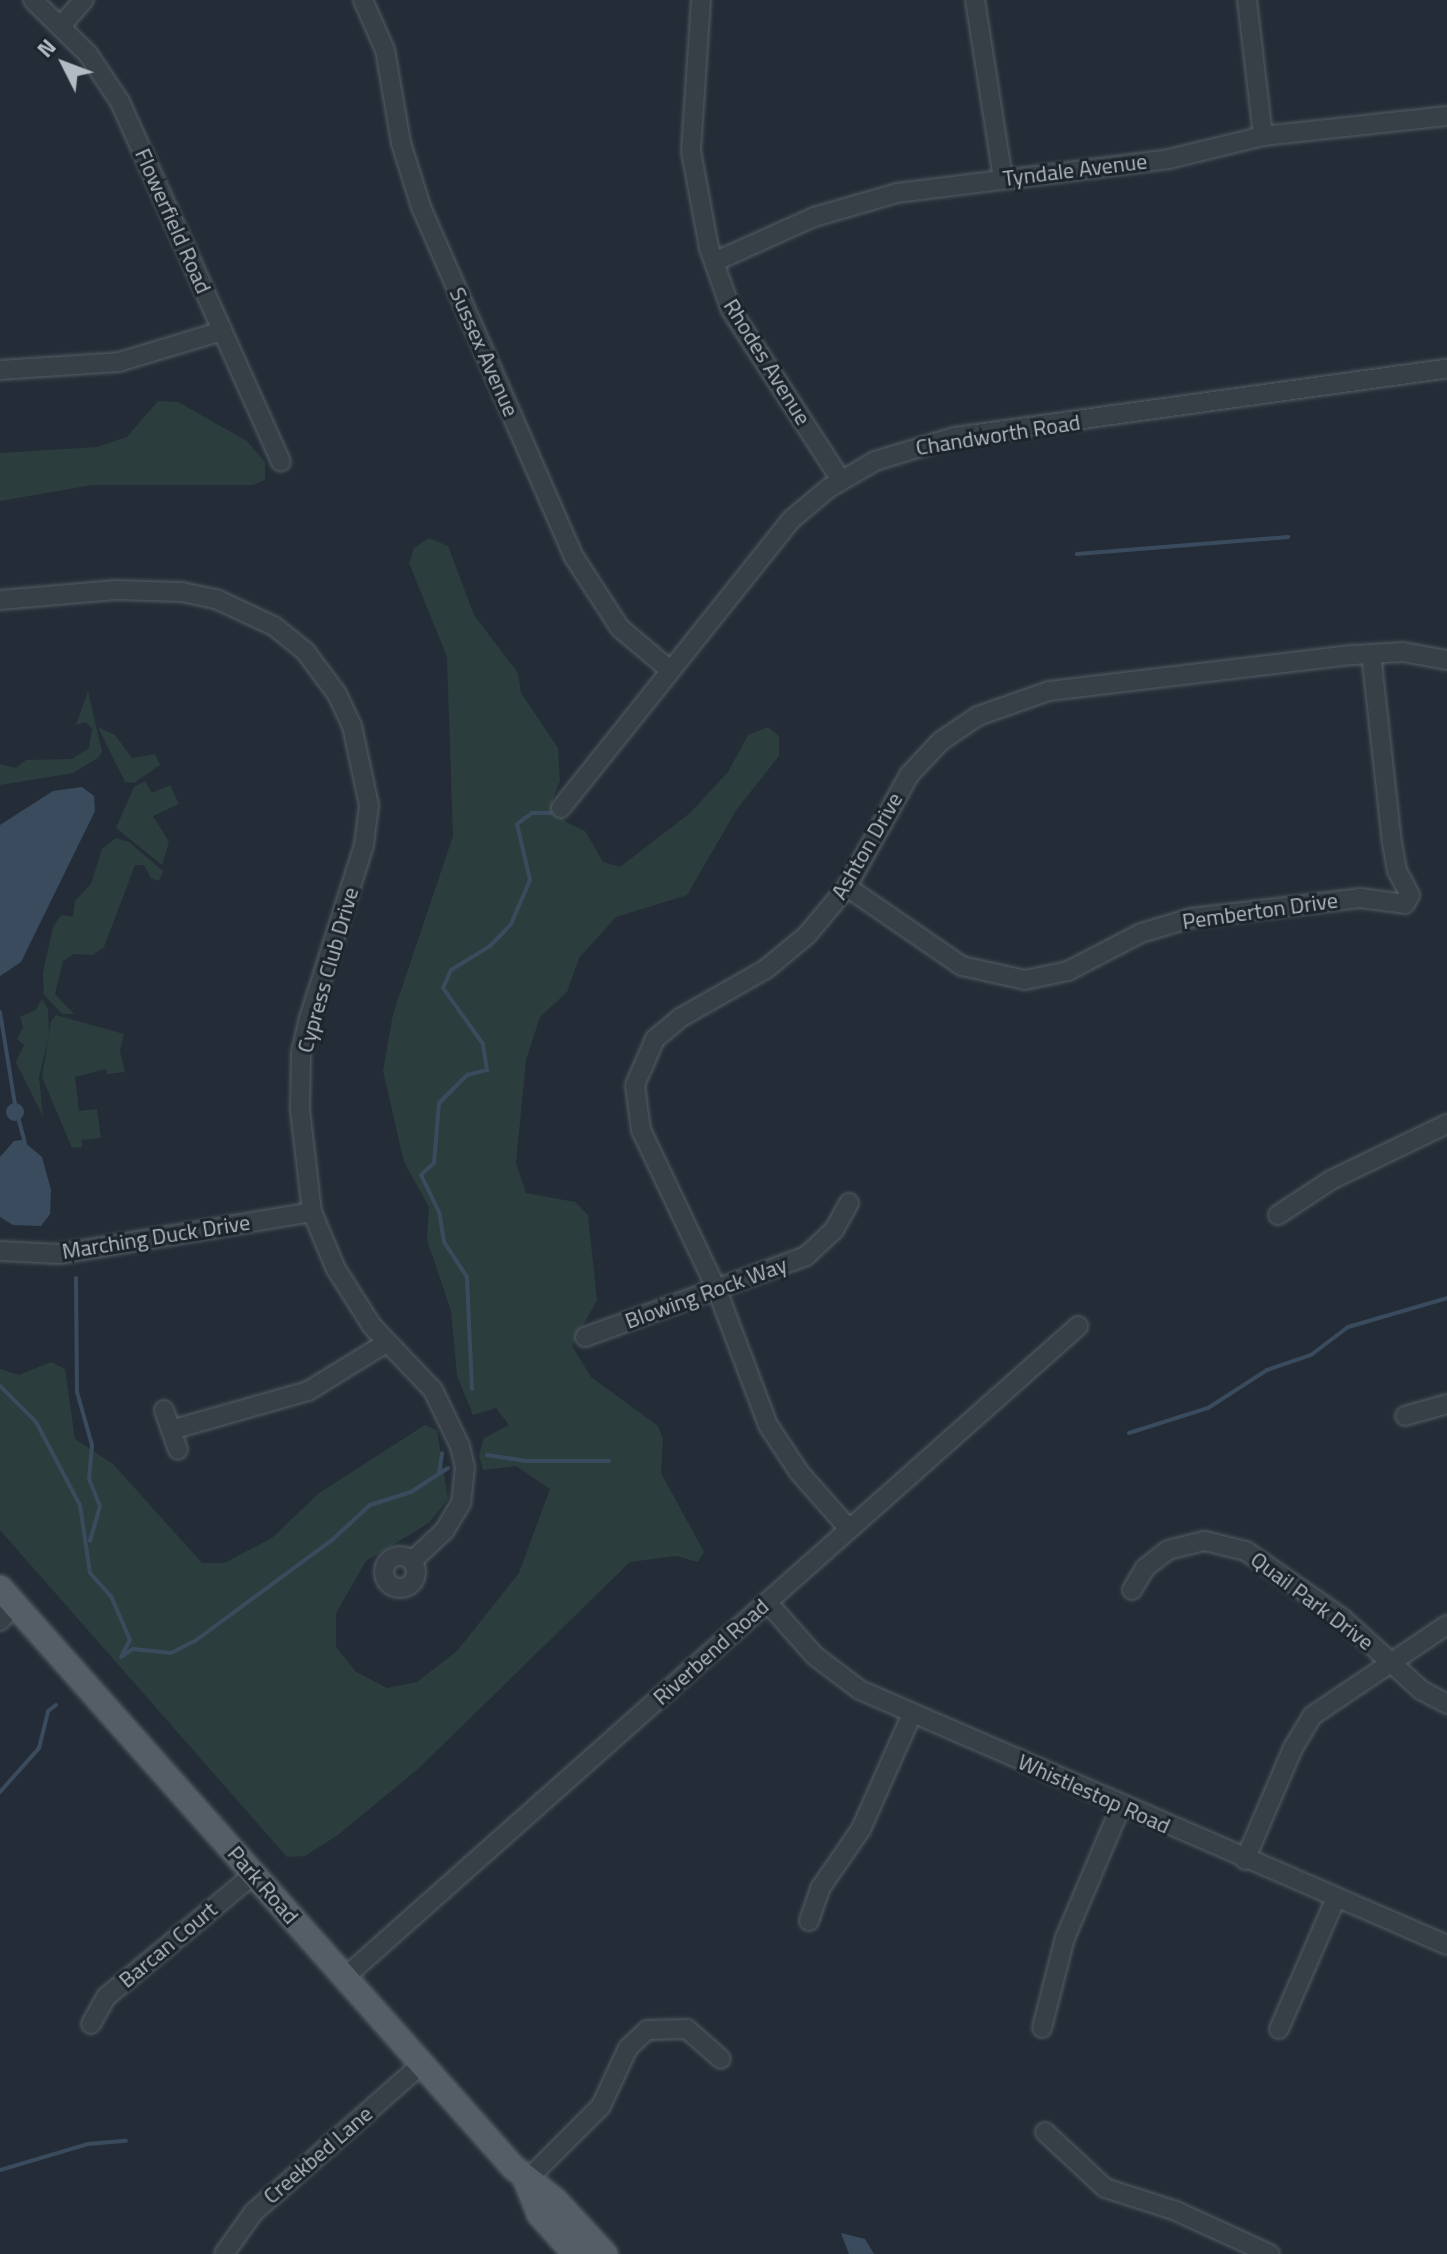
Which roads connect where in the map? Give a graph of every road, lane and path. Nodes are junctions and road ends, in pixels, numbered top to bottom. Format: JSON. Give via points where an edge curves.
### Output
{"nodes":[{"id":1,"x":33,"y":0,"type":"edge"},
{"id":2,"x":84,"y":0,"type":"edge"},
{"id":3,"x":363,"y":0,"type":"edge"},
{"id":4,"x":701,"y":0,"type":"edge"},
{"id":5,"x":975,"y":0,"type":"edge"},
{"id":6,"x":1247,"y":0,"type":"edge"},
{"id":7,"x":61,"y":26,"type":"junction"},
{"id":8,"x":1447,"y":116,"type":"edge"},
{"id":9,"x":1263,"y":136,"type":"junction"},
{"id":10,"x":1003,"y":178,"type":"junction"},
{"id":11,"x":714,"y":262,"type":"junction"},
{"id":12,"x":222,"y":331,"type":"junction"},
{"id":13,"x":1447,"y":369,"type":"edge"},
{"id":14,"x":0,"y":370,"type":"edge"},
{"id":15,"x":281,"y":462,"type":"dead end"},
{"id":16,"x":841,"y":480,"type":"junction"},
{"id":17,"x":0,"y":600,"type":"edge"},
{"id":18,"x":1371,"y":654,"type":"junction"},
{"id":19,"x":1447,"y":660,"type":"edge"},
{"id":20,"x":670,"y":670,"type":"junction"},
{"id":21,"x":561,"y":808,"type":"dead end"},
{"id":22,"x":847,"y":887,"type":"junction"},
{"id":23,"x":1447,"y":1124,"type":"edge"},
{"id":24,"x":849,"y":1203,"type":"dead end"},
{"id":25,"x":312,"y":1212,"type":"junction"},
{"id":26,"x":1278,"y":1215,"type":"dead end"},
{"id":27,"x":0,"y":1251,"type":"edge"},
{"id":28,"x":717,"y":1290,"type":"junction"},
{"id":29,"x":1078,"y":1326,"type":"dead end"},
{"id":30,"x":585,"y":1337,"type":"dead end"},
{"id":31,"x":386,"y":1343,"type":"junction"},
{"id":32,"x":1447,"y":1404,"type":"edge"},
{"id":33,"x":164,"y":1410,"type":"dead end"},
{"id":34,"x":1405,"y":1416,"type":"dead end"},
{"id":35,"x":171,"y":1430,"type":"junction"},
{"id":36,"x":178,"y":1450,"type":"dead end"},
{"id":37,"x":849,"y":1529,"type":"junction"},
{"id":38,"x":412,"y":1561,"type":"dead end"},
{"id":39,"x":1132,"y":1590,"type":"dead end"},
{"id":40,"x":767,"y":1602,"type":"junction"},
{"id":41,"x":5,"y":1604,"type":"edge"},
{"id":42,"x":1447,"y":1625,"type":"edge"},
{"id":43,"x":1391,"y":1662,"type":"junction"},
{"id":44,"x":1447,"y":1704,"type":"edge"},
{"id":45,"x":912,"y":1714,"type":"junction"},
{"id":46,"x":1121,"y":1806,"type":"junction"},
{"id":47,"x":1245,"y":1860,"type":"junction"},
{"id":48,"x":254,"y":1874,"type":"junction"},
{"id":49,"x":1335,"y":1900,"type":"junction"},
{"id":50,"x":809,"y":1921,"type":"dead end"},
{"id":51,"x":1447,"y":1945,"type":"edge"},
{"id":52,"x":344,"y":1978,"type":"junction"},
{"id":53,"x":91,"y":2024,"type":"dead end"},
{"id":54,"x":1042,"y":2028,"type":"dead end"},
{"id":55,"x":1279,"y":2029,"type":"dead end"},
{"id":56,"x":721,"y":2059,"type":"dead end"},
{"id":57,"x":421,"y":2065,"type":"junction"},
{"id":58,"x":1045,"y":2132,"type":"dead end"},
{"id":59,"x":526,"y":2181,"type":"junction"},
{"id":60,"x":224,"y":2254,"type":"edge"},
{"id":61,"x":575,"y":2254,"type":"edge"},
{"id":62,"x":605,"y":2254,"type":"edge"},
{"id":63,"x":1270,"y":2254,"type":"edge"}],
"edges":[{"from":1,"to":7,"type":"street","name":"Flowerfield Road"},
{"from":2,"to":7,"type":"street"},
{"from":3,"to":20,"type":"street","name":"Sussex Avenue","via":[[385,50],[401,143],[421,207],[574,557],[620,628]]},
{"from":4,"to":11,"type":"street","name":"Rhodes Avenue","via":[[691,151]]},
{"from":5,"to":10,"type":"street"},
{"from":6,"to":9,"type":"street"},
{"from":7,"to":12,"type":"street","name":"Flowerfield Road","via":[[88,54],[120,102]]},
{"from":8,"to":9,"type":"street","name":"Tyndale Avenue"},
{"from":9,"to":10,"type":"street","name":"Tyndale Avenue","via":[[1169,159]]},
{"from":10,"to":11,"type":"street","name":"Tyndale Avenue","via":[[846,207]]},
{"from":11,"to":16,"type":"street","name":"Rhodes Avenue","via":[[731,310]]},
{"from":12,"to":14,"type":"street","via":[[119,362]]},
{"from":12,"to":15,"type":"street","name":"Flowerfield Road"},
{"from":13,"to":16,"type":"street","name":"Chandworth Road","via":[[954,437],[904,450]]},
{"from":16,"to":20,"type":"street","name":"Chandworth Road","via":[[768,544]]},
{"from":17,"to":25,"type":"street","name":"Cypress Club Drive","via":[[116,590],[216,599],[287,636],[337,694],[352,726],[369,805],[364,845],[301,1053],[300,1110]]},
{"from":18,"to":19,"type":"street","name":"Ashton Drive","via":[[1403,652]]},
{"from":18,"to":22,"type":"street","name":"Ashton Drive","via":[[1049,691],[1006,702],[960,727],[909,775]]},
{"from":18,"to":22,"type":"street","name":"Pemberton Drive","via":[[1392,843],[1397,871],[1410,895],[1405,904],[1360,898],[1191,918],[1141,933],[1068,971],[1025,980],[962,966]]},
{"from":20,"to":21,"type":"street","name":"Chandworth Road"},
{"from":22,"to":28,"type":"street","name":"Ashton Drive","via":[[807,935],[766,969],[669,1025],[638,1072],[634,1100],[641,1130]]},
{"from":23,"to":26,"type":"street","via":[[1331,1180]]},
{"from":24,"to":28,"type":"street","name":"Blowing Rock Way","via":[[834,1230],[806,1256]]},
{"from":25,"to":27,"type":"street","name":"Marching Duck Drive","via":[[59,1254]]},
{"from":25,"to":31,"type":"street","name":"Cypress Club Drive","via":[[354,1301]]},
{"from":28,"to":30,"type":"street","name":"Blowing Rock Way"},
{"from":28,"to":37,"type":"street","name":"Ashton Drive","via":[[768,1425],[799,1472]]},
{"from":29,"to":37,"type":"street","name":"Riverbend Road"},
{"from":31,"to":35,"type":"street","via":[[308,1391]]},
{"from":31,"to":38,"type":"street","name":"Cypress Club Drive","via":[[444,1407],[465,1467],[454,1517]]},
{"from":32,"to":34,"type":"street"},
{"from":33,"to":35,"type":"street"},
{"from":35,"to":36,"type":"street"},
{"from":37,"to":40,"type":"street","name":"Riverbend Road"},
{"from":39,"to":43,"type":"street","name":"Quail Park Drive","via":[[1145,1568],[1168,1550],[1219,1542],[1264,1562]]},
{"from":40,"to":45,"type":"street","name":"Whistlestop Road","via":[[836,1674]]},
{"from":40,"to":52,"type":"street","name":"Riverbend Road"},
{"from":41,"to":48,"type":"main road","name":"Park Road"},
{"from":42,"to":43,"type":"street"},
{"from":43,"to":44,"type":"street","name":"Quail Park Drive","via":[[1421,1690]]},
{"from":43,"to":47,"type":"street","via":[[1327,1703],[1306,1724]]},
{"from":45,"to":46,"type":"street","name":"Whistlestop Road"},
{"from":45,"to":50,"type":"street","via":[[861,1829],[821,1887]]},
{"from":46,"to":47,"type":"street","name":"Whistlestop Road"},
{"from":46,"to":54,"type":"street","via":[[1065,1938]]},
{"from":47,"to":49,"type":"street","name":"Whistlestop Road"},
{"from":48,"to":52,"type":"main road","name":"Park Road"},
{"from":48,"to":53,"type":"street","name":"Barcan Court","via":[[106,1997]]},
{"from":49,"to":51,"type":"street","name":"Whistlestop Road"},
{"from":49,"to":55,"type":"street"},
{"from":52,"to":57,"type":"main road","name":"Park Road"},
{"from":56,"to":59,"type":"street","via":[[687,2029],[647,2030],[628,2048],[601,2106]]},
{"from":57,"to":59,"type":"main road","name":"Park Road"},
{"from":57,"to":60,"type":"street","name":"Creekbed Lane","via":[[261,2205]]},
{"from":58,"to":63,"type":"street","via":[[1105,2188],[1176,2211]]},
{"from":59,"to":61,"type":"main road","name":"Park Road","via":[[539,2214]]},
{"from":59,"to":62,"type":"main road","name":"Park Road","via":[[555,2200]]}]}
